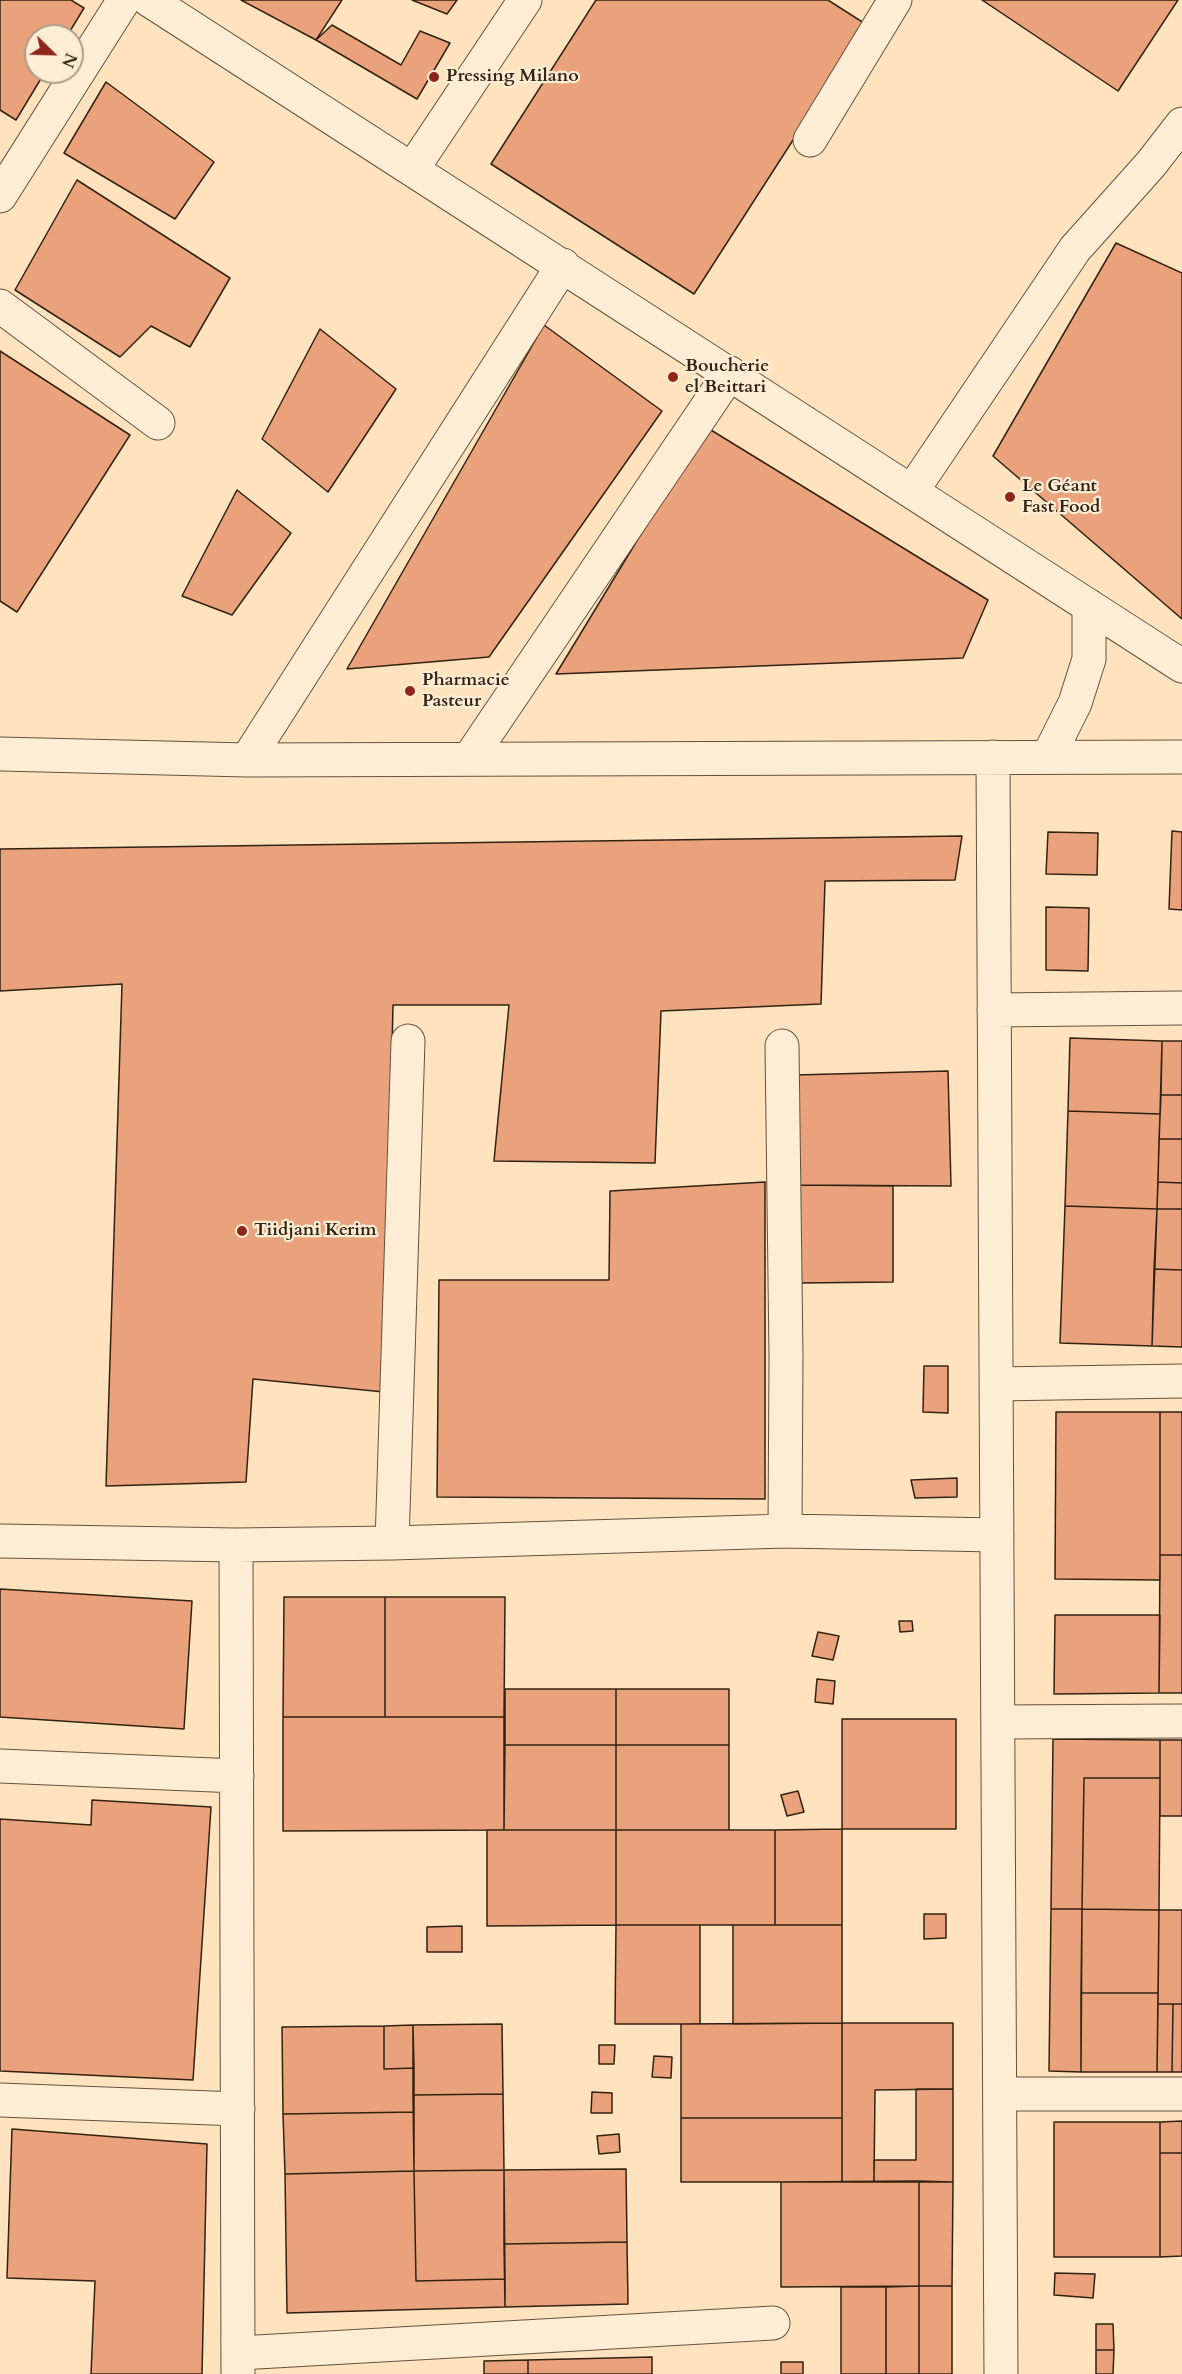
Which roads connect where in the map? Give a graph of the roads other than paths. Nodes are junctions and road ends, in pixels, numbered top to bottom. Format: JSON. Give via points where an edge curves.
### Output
{"nodes":[{"id":1,"x":124,"y":0,"type":"edge"},
{"id":2,"x":149,"y":0,"type":"edge"},
{"id":3,"x":525,"y":0,"type":"edge"},
{"id":4,"x":895,"y":0,"type":"edge"},
{"id":5,"x":1182,"y":124,"type":"edge"},
{"id":6,"x":810,"y":140,"type":"dead end"},
{"id":7,"x":412,"y":168,"type":"junction"},
{"id":8,"x":0,"y":196,"type":"edge"},
{"id":9,"x":563,"y":265,"type":"junction"},
{"id":10,"x":0,"y":306,"type":"edge"},
{"id":11,"x":730,"y":374,"type":"junction"},
{"id":12,"x":158,"y":423,"type":"dead end"},
{"id":13,"x":912,"y":491,"type":"junction"},
{"id":14,"x":1089,"y":606,"type":"junction"},
{"id":15,"x":1182,"y":666,"type":"edge"},
{"id":16,"x":0,"y":754,"type":"edge"},
{"id":17,"x":993,"y":757,"type":"junction"},
{"id":18,"x":1048,"y":757,"type":"junction"},
{"id":19,"x":1182,"y":757,"type":"edge"},
{"id":20,"x":469,"y":759,"type":"junction"},
{"id":21,"x":247,"y":760,"type":"junction"},
{"id":22,"x":1182,"y":1008,"type":"edge"},
{"id":23,"x":994,"y":1010,"type":"junction"},
{"id":24,"x":408,"y":1041,"type":"dead end"},
{"id":25,"x":782,"y":1046,"type":"dead end"},
{"id":26,"x":1182,"y":1381,"type":"edge"},
{"id":27,"x":996,"y":1384,"type":"junction"},
{"id":28,"x":785,"y":1532,"type":"junction"},
{"id":29,"x":997,"y":1535,"type":"junction"},
{"id":30,"x":0,"y":1541,"type":"edge"},
{"id":31,"x":393,"y":1543,"type":"junction"},
{"id":32,"x":236,"y":1545,"type":"junction"},
{"id":33,"x":998,"y":1722,"type":"junction"},
{"id":34,"x":1182,"y":1722,"type":"edge"},
{"id":35,"x":0,"y":1766,"type":"edge"},
{"id":36,"x":237,"y":1776,"type":"junction"},
{"id":37,"x":1000,"y":2094,"type":"junction"},
{"id":38,"x":1182,"y":2094,"type":"edge"},
{"id":39,"x":0,"y":2100,"type":"edge"},
{"id":40,"x":238,"y":2109,"type":"junction"},
{"id":41,"x":773,"y":2323,"type":"dead end"},
{"id":42,"x":239,"y":2364,"type":"edge"},
{"id":43,"x":1001,"y":2374,"type":"edge"}],
"edges":[{"from":1,"to":8,"type":"street"},
{"from":2,"to":7,"type":"street"},
{"from":3,"to":7,"type":"street"},
{"from":4,"to":6,"type":"street"},
{"from":5,"to":13,"type":"street","via":[[1075,249]]},
{"from":7,"to":9,"type":"street"},
{"from":9,"to":11,"type":"street"},
{"from":9,"to":21,"type":"street"},
{"from":10,"to":12,"type":"street"},
{"from":11,"to":13,"type":"street"},
{"from":11,"to":20,"type":"street"},
{"from":13,"to":14,"type":"street"},
{"from":14,"to":15,"type":"street"},
{"from":14,"to":18,"type":"street","via":[[1089,659],[1075,703]]},
{"from":16,"to":21,"type":"street"},
{"from":17,"to":18,"type":"street"},
{"from":17,"to":20,"type":"street"},
{"from":17,"to":23,"type":"street"},
{"from":18,"to":19,"type":"street"},
{"from":20,"to":21,"type":"street"},
{"from":22,"to":23,"type":"street"},
{"from":23,"to":27,"type":"street"},
{"from":24,"to":31,"type":"street"},
{"from":25,"to":28,"type":"street"},
{"from":26,"to":27,"type":"street"},
{"from":27,"to":29,"type":"street"},
{"from":28,"to":29,"type":"street"},
{"from":28,"to":31,"type":"street"},
{"from":29,"to":33,"type":"street"},
{"from":30,"to":32,"type":"street"},
{"from":31,"to":32,"type":"street"},
{"from":32,"to":36,"type":"street"},
{"from":33,"to":34,"type":"street"},
{"from":33,"to":37,"type":"street"},
{"from":35,"to":36,"type":"street"},
{"from":36,"to":40,"type":"street"},
{"from":37,"to":38,"type":"street"},
{"from":37,"to":43,"type":"street"},
{"from":39,"to":40,"type":"street"},
{"from":40,"to":42,"type":"street"},
{"from":41,"to":42,"type":"street"}]}
